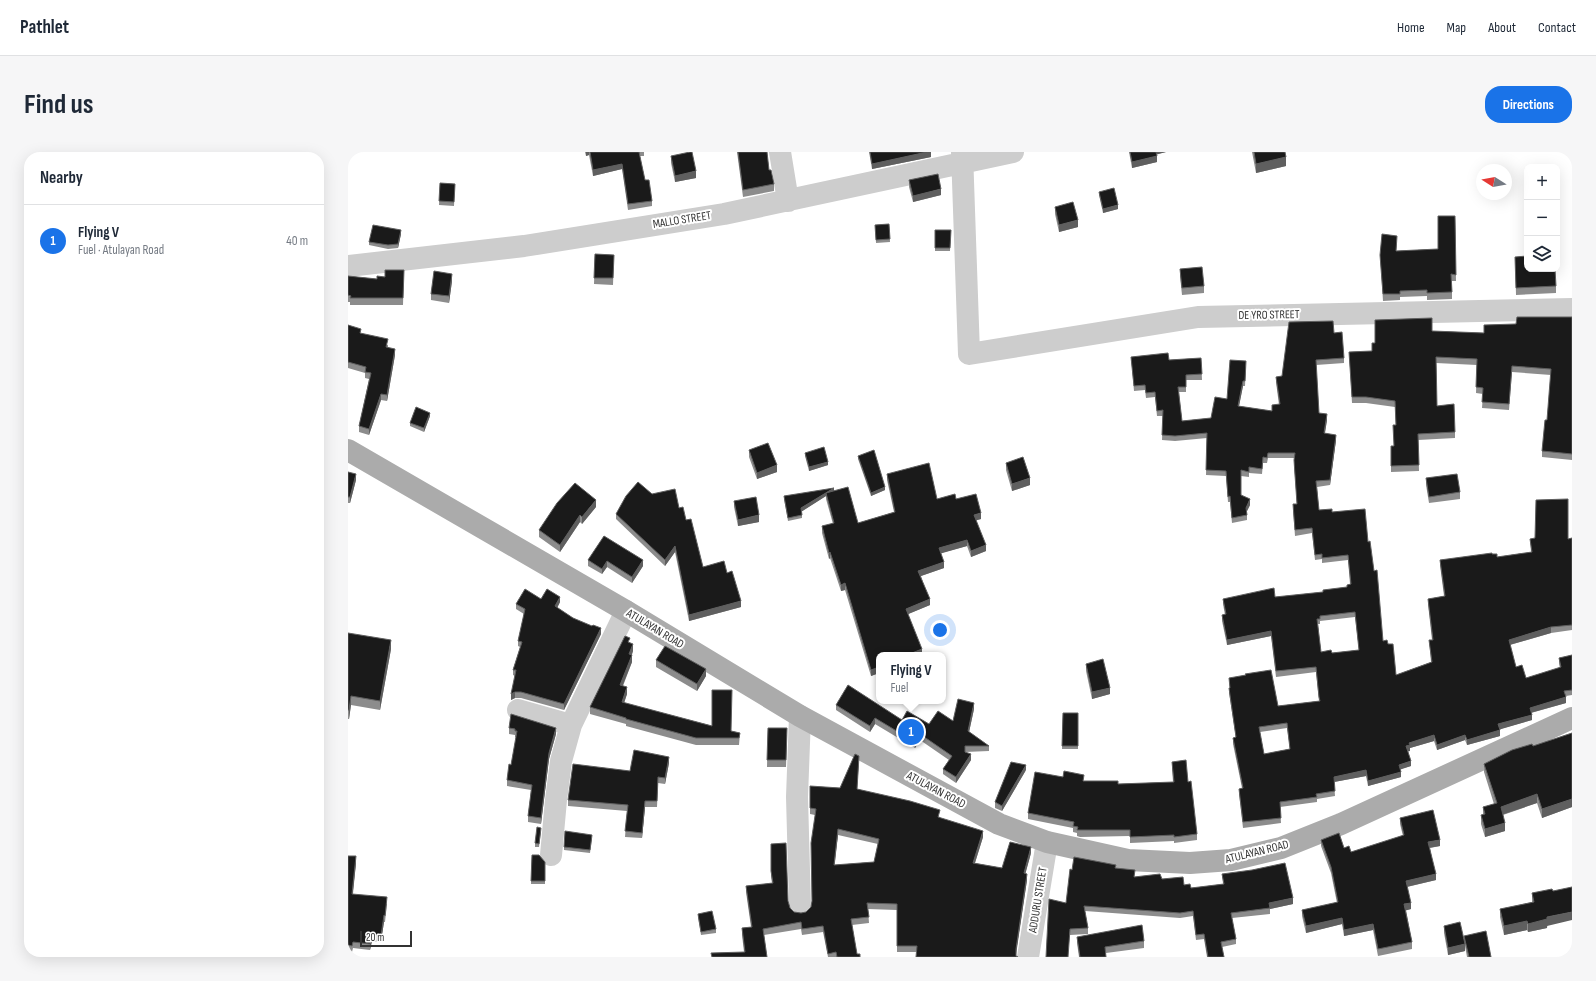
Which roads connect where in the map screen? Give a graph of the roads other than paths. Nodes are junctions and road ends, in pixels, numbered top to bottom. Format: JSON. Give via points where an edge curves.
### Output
{"nodes":[{"id":1,"x":780,"y":152,"type":"edge"},
{"id":2,"x":1013,"y":152,"type":"edge"},
{"id":3,"x":962,"y":158,"type":"edge"},
{"id":4,"x":788,"y":201,"type":"junction"},
{"id":5,"x":348,"y":266,"type":"edge"},
{"id":6,"x":1572,"y":309,"type":"edge"},
{"id":7,"x":348,"y":450,"type":"edge"},
{"id":8,"x":626,"y":611,"type":"junction"},
{"id":9,"x":518,"y":710,"type":"dead end"},
{"id":10,"x":800,"y":716,"type":"junction"},
{"id":11,"x":1572,"y":718,"type":"edge"},
{"id":12,"x":572,"y":725,"type":"junction"},
{"id":13,"x":1047,"y":842,"type":"junction"},
{"id":14,"x":551,"y":855,"type":"dead end"},
{"id":15,"x":800,"y":907,"type":"dead end"},
{"id":16,"x":1028,"y":957,"type":"edge"}],
"edges":[{"from":1,"to":4,"type":"street"},
{"from":2,"to":3,"type":"street","name":"MALLO STREET"},
{"from":3,"to":4,"type":"street","name":"MALLO STREET"},
{"from":3,"to":6,"type":"street","name":"DE YRO STREET","via":[[969,354],[1198,317]]},
{"from":4,"to":5,"type":"street","name":"MALLO STREET","via":[[724,214],[524,246]]},
{"from":7,"to":8,"type":"main road","name":"ATULAYAN ROAD"},
{"from":8,"to":10,"type":"main road","name":"ATULAYAN ROAD"},
{"from":8,"to":12,"type":"street"},
{"from":9,"to":12,"type":"street"},
{"from":10,"to":13,"type":"main road","name":"ATULAYAN ROAD","via":[[999,824]]},
{"from":10,"to":15,"type":"street","via":[[797,797]]},
{"from":11,"to":13,"type":"main road","name":"ATULAYAN ROAD","via":[[1341,824],[1274,850],[1231,860],[1190,864],[1128,860]]},
{"from":12,"to":14,"type":"street","via":[[561,761]]},
{"from":13,"to":16,"type":"street","name":"ADDURU STREET"}]}
